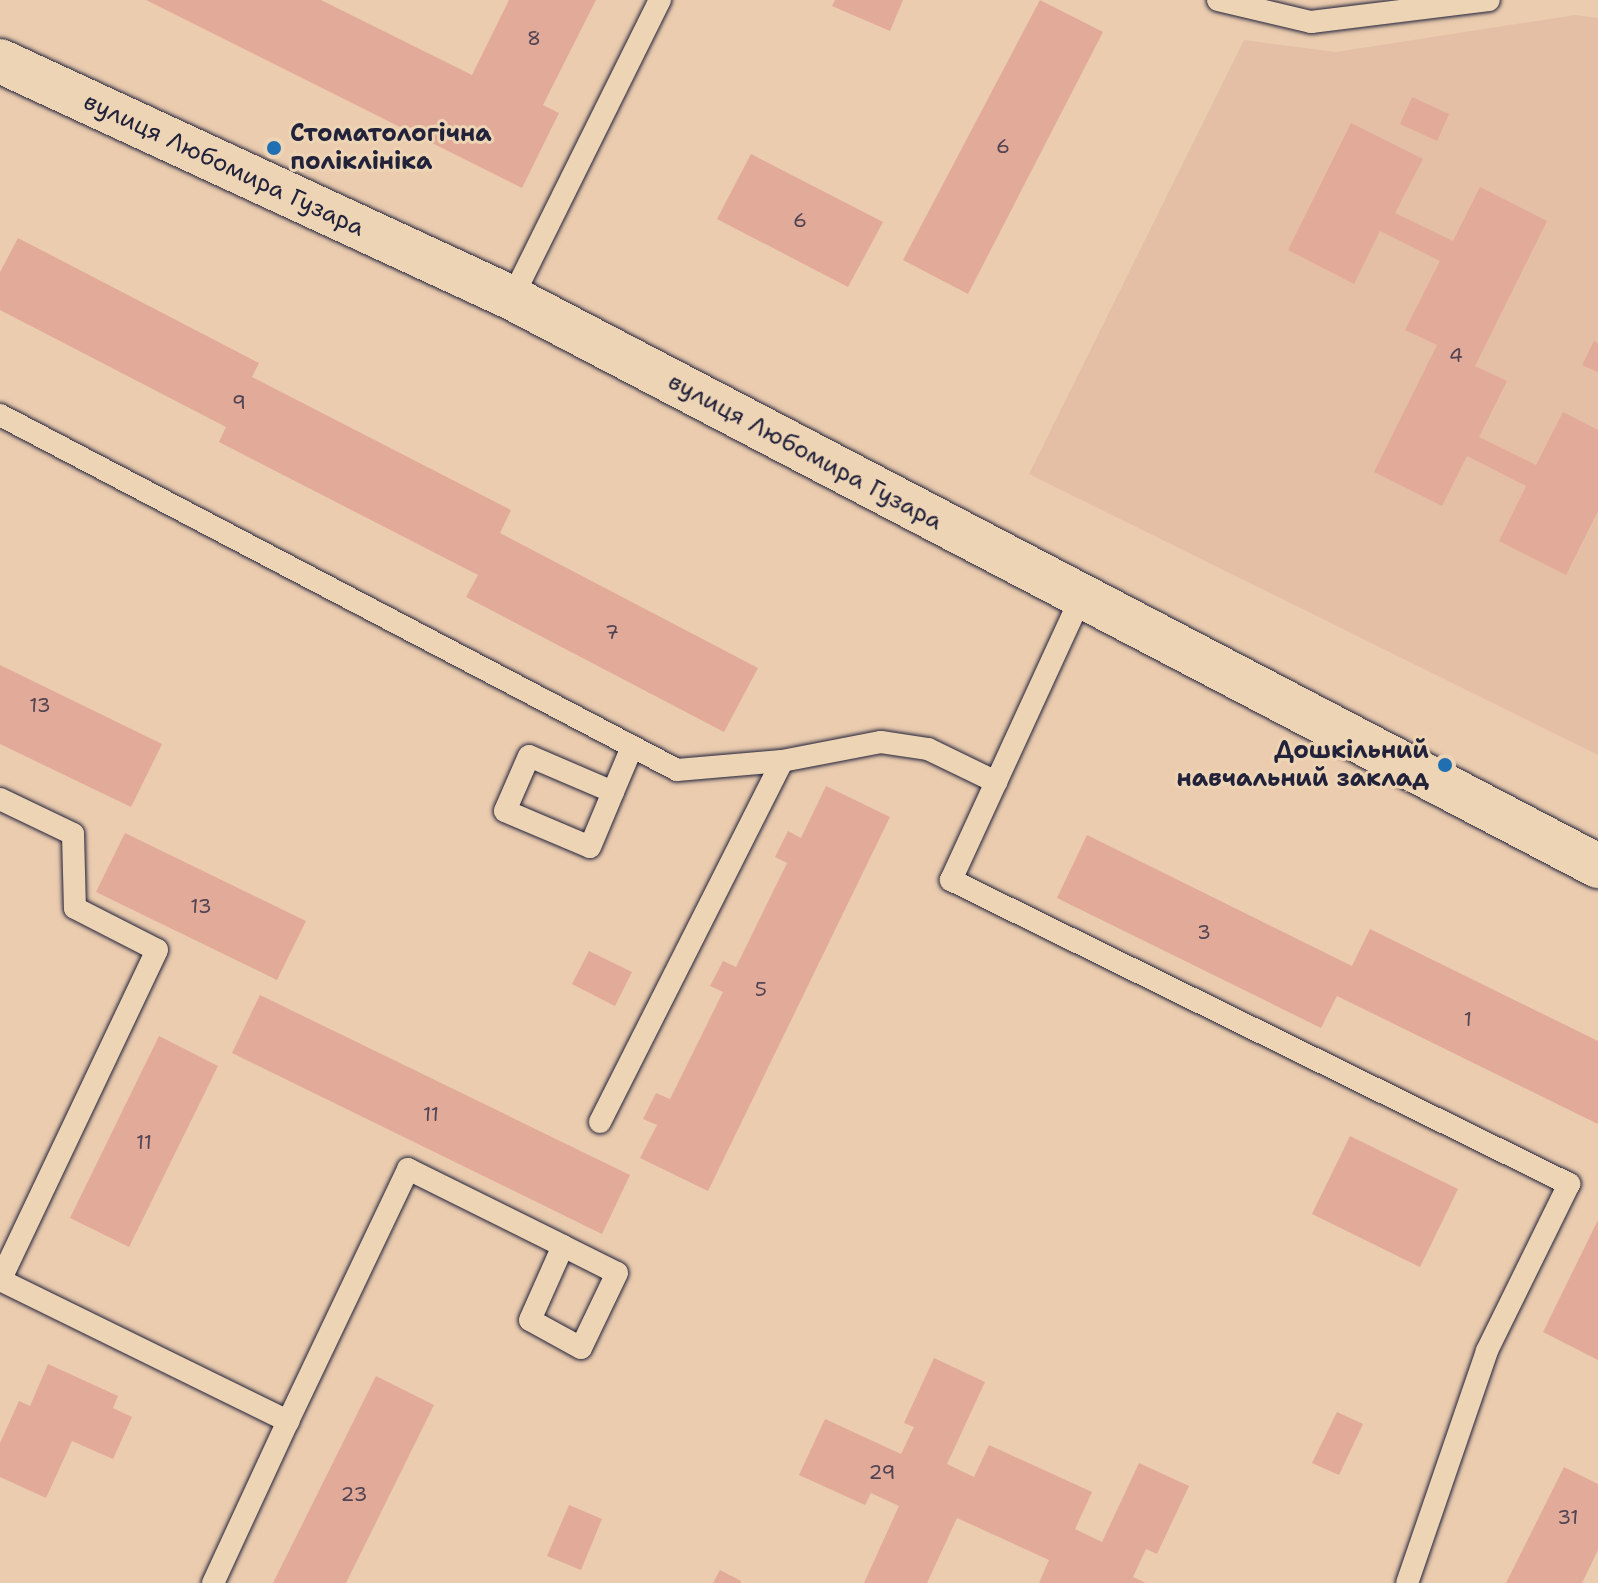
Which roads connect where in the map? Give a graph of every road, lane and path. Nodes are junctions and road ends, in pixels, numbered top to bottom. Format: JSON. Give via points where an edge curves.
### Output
{"nodes":[{"id":1,"x":660,"y":0,"type":"edge"},
{"id":2,"x":1218,"y":0,"type":"edge"},
{"id":3,"x":1489,"y":0,"type":"edge"},
{"id":4,"x":0,"y":61,"type":"edge"},
{"id":5,"x":512,"y":298,"type":"junction"},
{"id":6,"x":0,"y":415,"type":"edge"},
{"id":7,"x":1083,"y":593,"type":"junction"},
{"id":8,"x":632,"y":747,"type":"junction"},
{"id":9,"x":782,"y":761,"type":"junction"},
{"id":10,"x":996,"y":782,"type":"junction"},
{"id":11,"x":613,"y":792,"type":"junction"},
{"id":12,"x":0,"y":799,"type":"edge"},
{"id":13,"x":1598,"y":866,"type":"edge"},
{"id":14,"x":600,"y":1122,"type":"dead end"},
{"id":15,"x":563,"y":1246,"type":"junction"},
{"id":16,"x":0,"y":1280,"type":"edge"},
{"id":17,"x":288,"y":1421,"type":"junction"},
{"id":18,"x":213,"y":1583,"type":"edge"},
{"id":19,"x":1407,"y":1583,"type":"edge"}],
"edges":[{"from":1,"to":5,"type":"lane"},
{"from":2,"to":3,"type":"lane","via":[[1311,22]]},
{"from":4,"to":5,"type":"street","name":"вулиця Любомира Гузара"},
{"from":5,"to":7,"type":"street","name":"вулиця Любомира Гузара"},
{"from":6,"to":8,"type":"lane"},
{"from":7,"to":10,"type":"lane"},
{"from":7,"to":13,"type":"street","name":"вулиця Любомира Гузара"},
{"from":8,"to":9,"type":"lane","via":[[677,770]]},
{"from":8,"to":11,"type":"lane"},
{"from":9,"to":10,"type":"lane","via":[[881,742],[928,749]]},
{"from":9,"to":14,"type":"lane"},
{"from":10,"to":19,"type":"lane","via":[[951,880],[1569,1184],[1487,1351]]},
{"from":11,"to":11,"type":"lane","via":[[590,847],[505,811],[529,756]]},
{"from":12,"to":16,"type":"lane","via":[[73,834],[75,908],[157,950]]},
{"from":15,"to":15,"type":"lane","via":[[617,1273],[581,1348],[530,1320]]},
{"from":15,"to":17,"type":"lane","via":[[408,1169]]},
{"from":16,"to":17,"type":"lane"},
{"from":17,"to":18,"type":"lane"}]}
